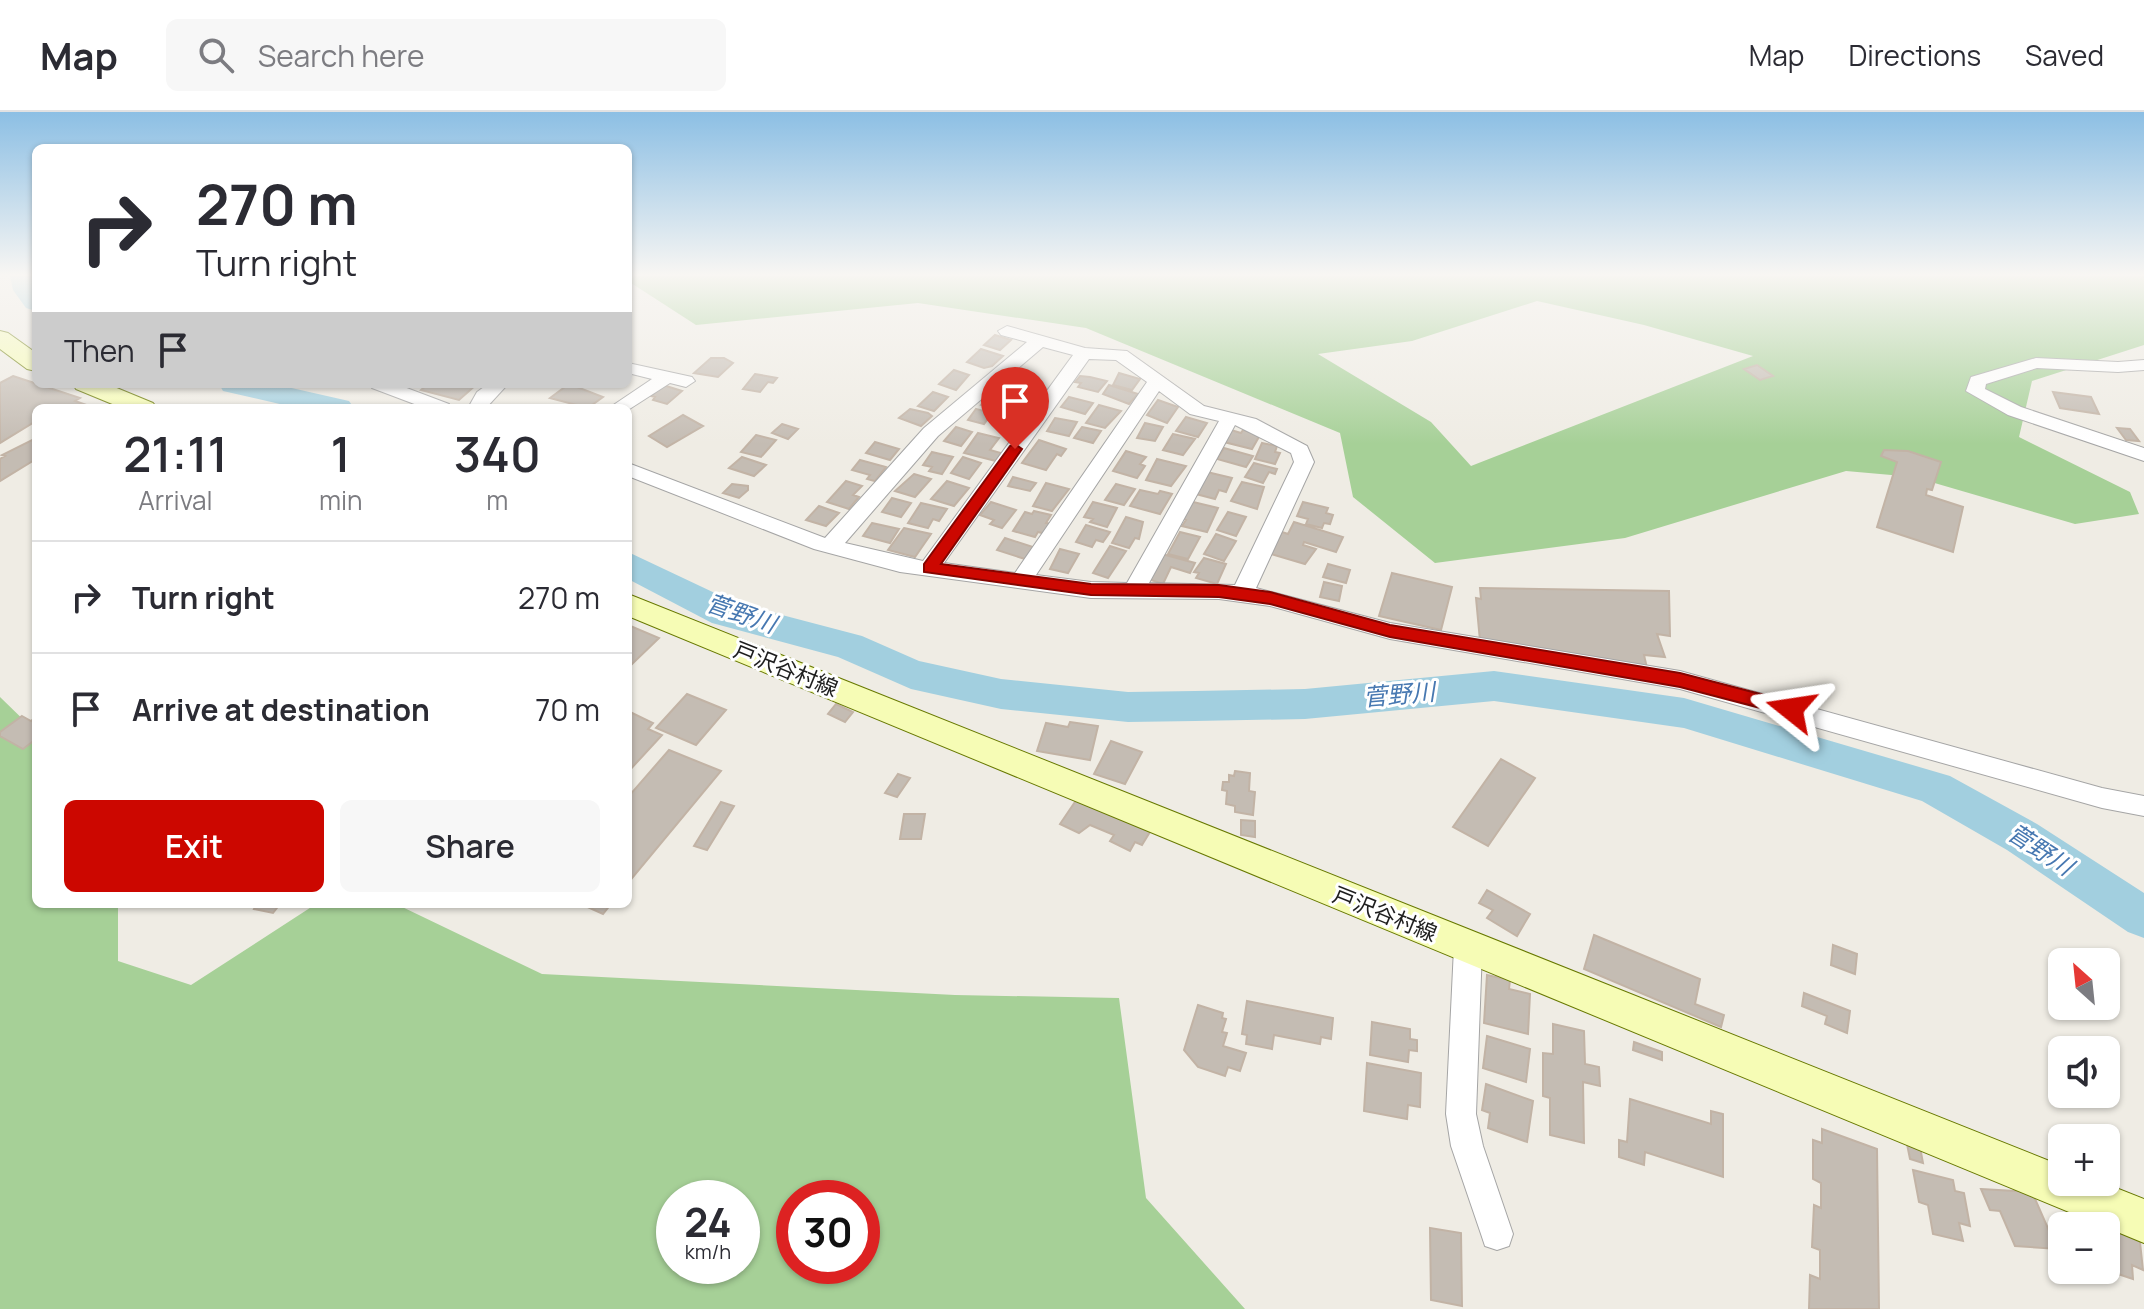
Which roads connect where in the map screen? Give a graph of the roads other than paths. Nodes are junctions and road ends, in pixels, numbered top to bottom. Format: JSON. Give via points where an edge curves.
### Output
{"nodes":[{"id":1,"x":1011,"y":332,"type":"edge"},
{"id":2,"x":0,"y":338,"type":"edge"},
{"id":3,"x":1041,"y":339,"type":"junction"},
{"id":4,"x":1084,"y":353,"type":"junction"},
{"id":5,"x":32,"y":361,"type":"edge"},
{"id":6,"x":2144,"y":365,"type":"edge"},
{"id":7,"x":632,"y":369,"type":"edge"},
{"id":8,"x":667,"y":377,"type":"junction"},
{"id":9,"x":686,"y":381,"type":"dead end"},
{"id":10,"x":1157,"y":381,"type":"junction"},
{"id":11,"x":95,"y":388,"type":"edge"},
{"id":12,"x":390,"y":388,"type":"edge"},
{"id":13,"x":494,"y":388,"type":"edge"},
{"id":14,"x":134,"y":404,"type":"edge"},
{"id":15,"x":432,"y":404,"type":"edge"},
{"id":16,"x":479,"y":404,"type":"edge"},
{"id":17,"x":624,"y":404,"type":"edge"},
{"id":18,"x":1230,"y":418,"type":"junction"},
{"id":19,"x":2144,"y":455,"type":"edge"},
{"id":20,"x":632,"y":471,"type":"edge"},
{"id":21,"x":830,"y":546,"type":"junction"},
{"id":22,"x":929,"y":568,"type":"junction"},
{"id":23,"x":1023,"y":578,"type":"junction"},
{"id":24,"x":1134,"y":590,"type":"junction"},
{"id":25,"x":1242,"y":594,"type":"junction"},
{"id":26,"x":632,"y":606,"type":"edge"},
{"id":27,"x":2144,"y":806,"type":"edge"},
{"id":28,"x":1468,"y":948,"type":"junction"},
{"id":29,"x":2144,"y":1221,"type":"edge"},
{"id":30,"x":1497,"y":1234,"type":"dead end"}],
"edges":[{"from":1,"to":3,"type":"street"},
{"from":2,"to":5,"type":"main road"},
{"from":3,"to":4,"type":"street"},
{"from":3,"to":21,"type":"street","via":[[931,432]]},
{"from":4,"to":10,"type":"street","via":[[1121,355]]},
{"from":4,"to":22,"type":"street"},
{"from":6,"to":19,"type":"street","via":[[2036,363],[1977,381],[1975,391],[1998,406]]},
{"from":7,"to":8,"type":"street"},
{"from":8,"to":9,"type":"street"},
{"from":8,"to":17,"type":"street"},
{"from":10,"to":18,"type":"street","via":[[1197,410]]},
{"from":10,"to":23,"type":"street"},
{"from":11,"to":14,"type":"main road"},
{"from":12,"to":15,"type":"street"},
{"from":13,"to":16,"type":"street"},
{"from":18,"to":24,"type":"street"},
{"from":18,"to":25,"type":"street","via":[[1300,450],[1304,462]]},
{"from":20,"to":21,"type":"street"},
{"from":21,"to":22,"type":"street"},
{"from":22,"to":23,"type":"street"},
{"from":23,"to":24,"type":"street","via":[[1091,590]]},
{"from":24,"to":25,"type":"street"},
{"from":25,"to":27,"type":"street","via":[[1390,631],[1680,680]]},
{"from":26,"to":28,"type":"main road","name":"戸沢谷村線"},
{"from":28,"to":29,"type":"main road","name":"戸沢谷村線"},
{"from":28,"to":30,"type":"street","via":[[1461,1114]]}]}
